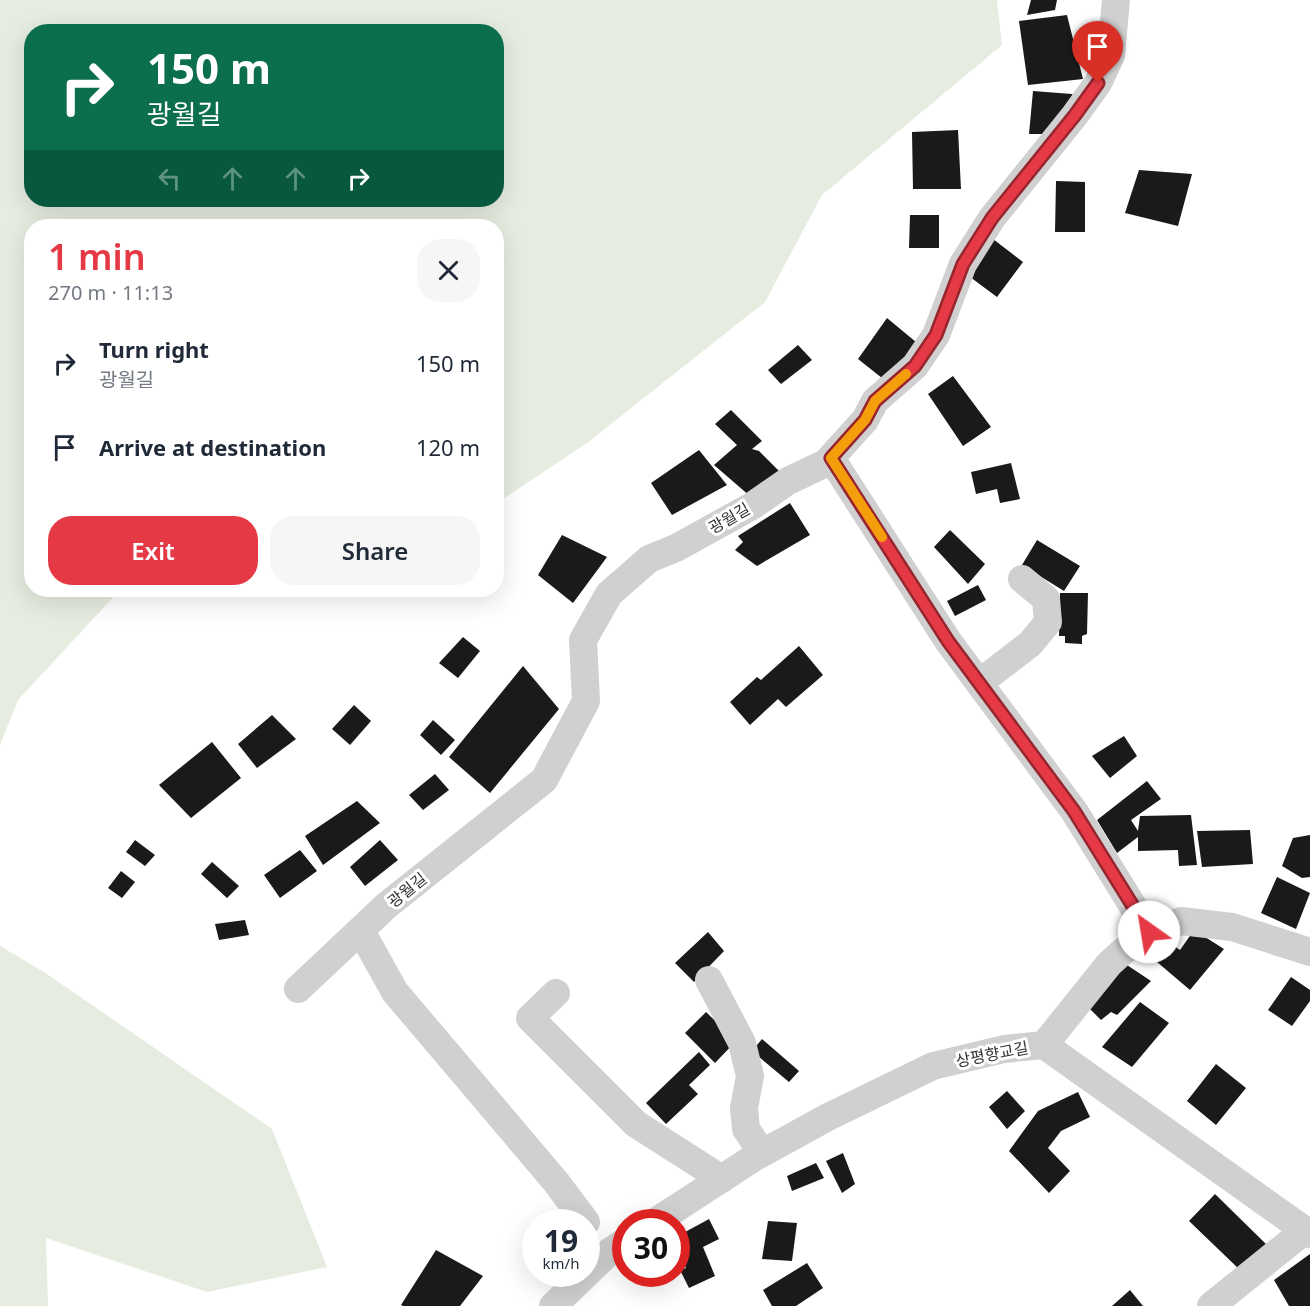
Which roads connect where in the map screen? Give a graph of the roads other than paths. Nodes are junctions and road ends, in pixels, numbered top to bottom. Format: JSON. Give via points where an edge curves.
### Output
{"nodes":[{"id":1,"x":1116,"y":0,"type":"edge"},
{"id":2,"x":831,"y":458,"type":"junction"},
{"id":3,"x":1022,"y":579,"type":"dead end"},
{"id":4,"x":979,"y":683,"type":"junction"},
{"id":5,"x":361,"y":931,"type":"junction"},
{"id":6,"x":1149,"y":932,"type":"junction"},
{"id":7,"x":1310,"y":952,"type":"edge"},
{"id":8,"x":709,"y":980,"type":"dead end"},
{"id":9,"x":298,"y":989,"type":"dead end"},
{"id":10,"x":556,"y":993,"type":"dead end"},
{"id":11,"x":1044,"y":1045,"type":"junction"},
{"id":12,"x":762,"y":1153,"type":"junction"},
{"id":13,"x":722,"y":1179,"type":"junction"},
{"id":14,"x":576,"y":1209,"type":"edge"},
{"id":15,"x":675,"y":1209,"type":"edge"},
{"id":16,"x":1307,"y":1233,"type":"edge"},
{"id":17,"x":600,"y":1234,"type":"edge"},
{"id":18,"x":612,"y":1243,"type":"edge"},
{"id":19,"x":612,"y":1252,"type":"edge"},
{"id":20,"x":553,"y":1306,"type":"edge"},
{"id":21,"x":1211,"y":1306,"type":"edge"}],
"edges":[{"from":1,"to":2,"type":"street","name":"광월길","via":[[1111,55],[1098,83],[992,218],[963,264],[936,335],[915,366],[875,401],[865,420]]},
{"from":2,"to":4,"type":"street"},
{"from":2,"to":5,"type":"street","name":"광월길","via":[[686,543],[649,559],[609,594],[583,640],[586,700],[544,780],[386,906]]},
{"from":3,"to":4,"type":"street","via":[[1046,600],[1048,622],[1030,644]]},
{"from":4,"to":6,"type":"street","via":[[1074,811]]},
{"from":5,"to":9,"type":"street","name":"광월길"},
{"from":5,"to":14,"type":"street","via":[[396,992]]},
{"from":6,"to":7,"type":"street","via":[[1181,921],[1232,927]]},
{"from":6,"to":11,"type":"street","via":[[1120,952]]},
{"from":8,"to":12,"type":"street","via":[[742,1042],[750,1076],[744,1108],[746,1129]]},
{"from":10,"to":13,"type":"street","via":[[530,1018],[636,1124]]},
{"from":11,"to":12,"type":"street","name":"상평향교길","via":[[1004,1049],[933,1066]]},
{"from":11,"to":16,"type":"street","name":"상평향교길"},
{"from":12,"to":13,"type":"street","name":"상평향교길"},
{"from":13,"to":15,"type":"street","name":"상평향교길"},
{"from":16,"to":21,"type":"street"},
{"from":17,"to":18,"type":"street"},
{"from":19,"to":20,"type":"street"}]}
